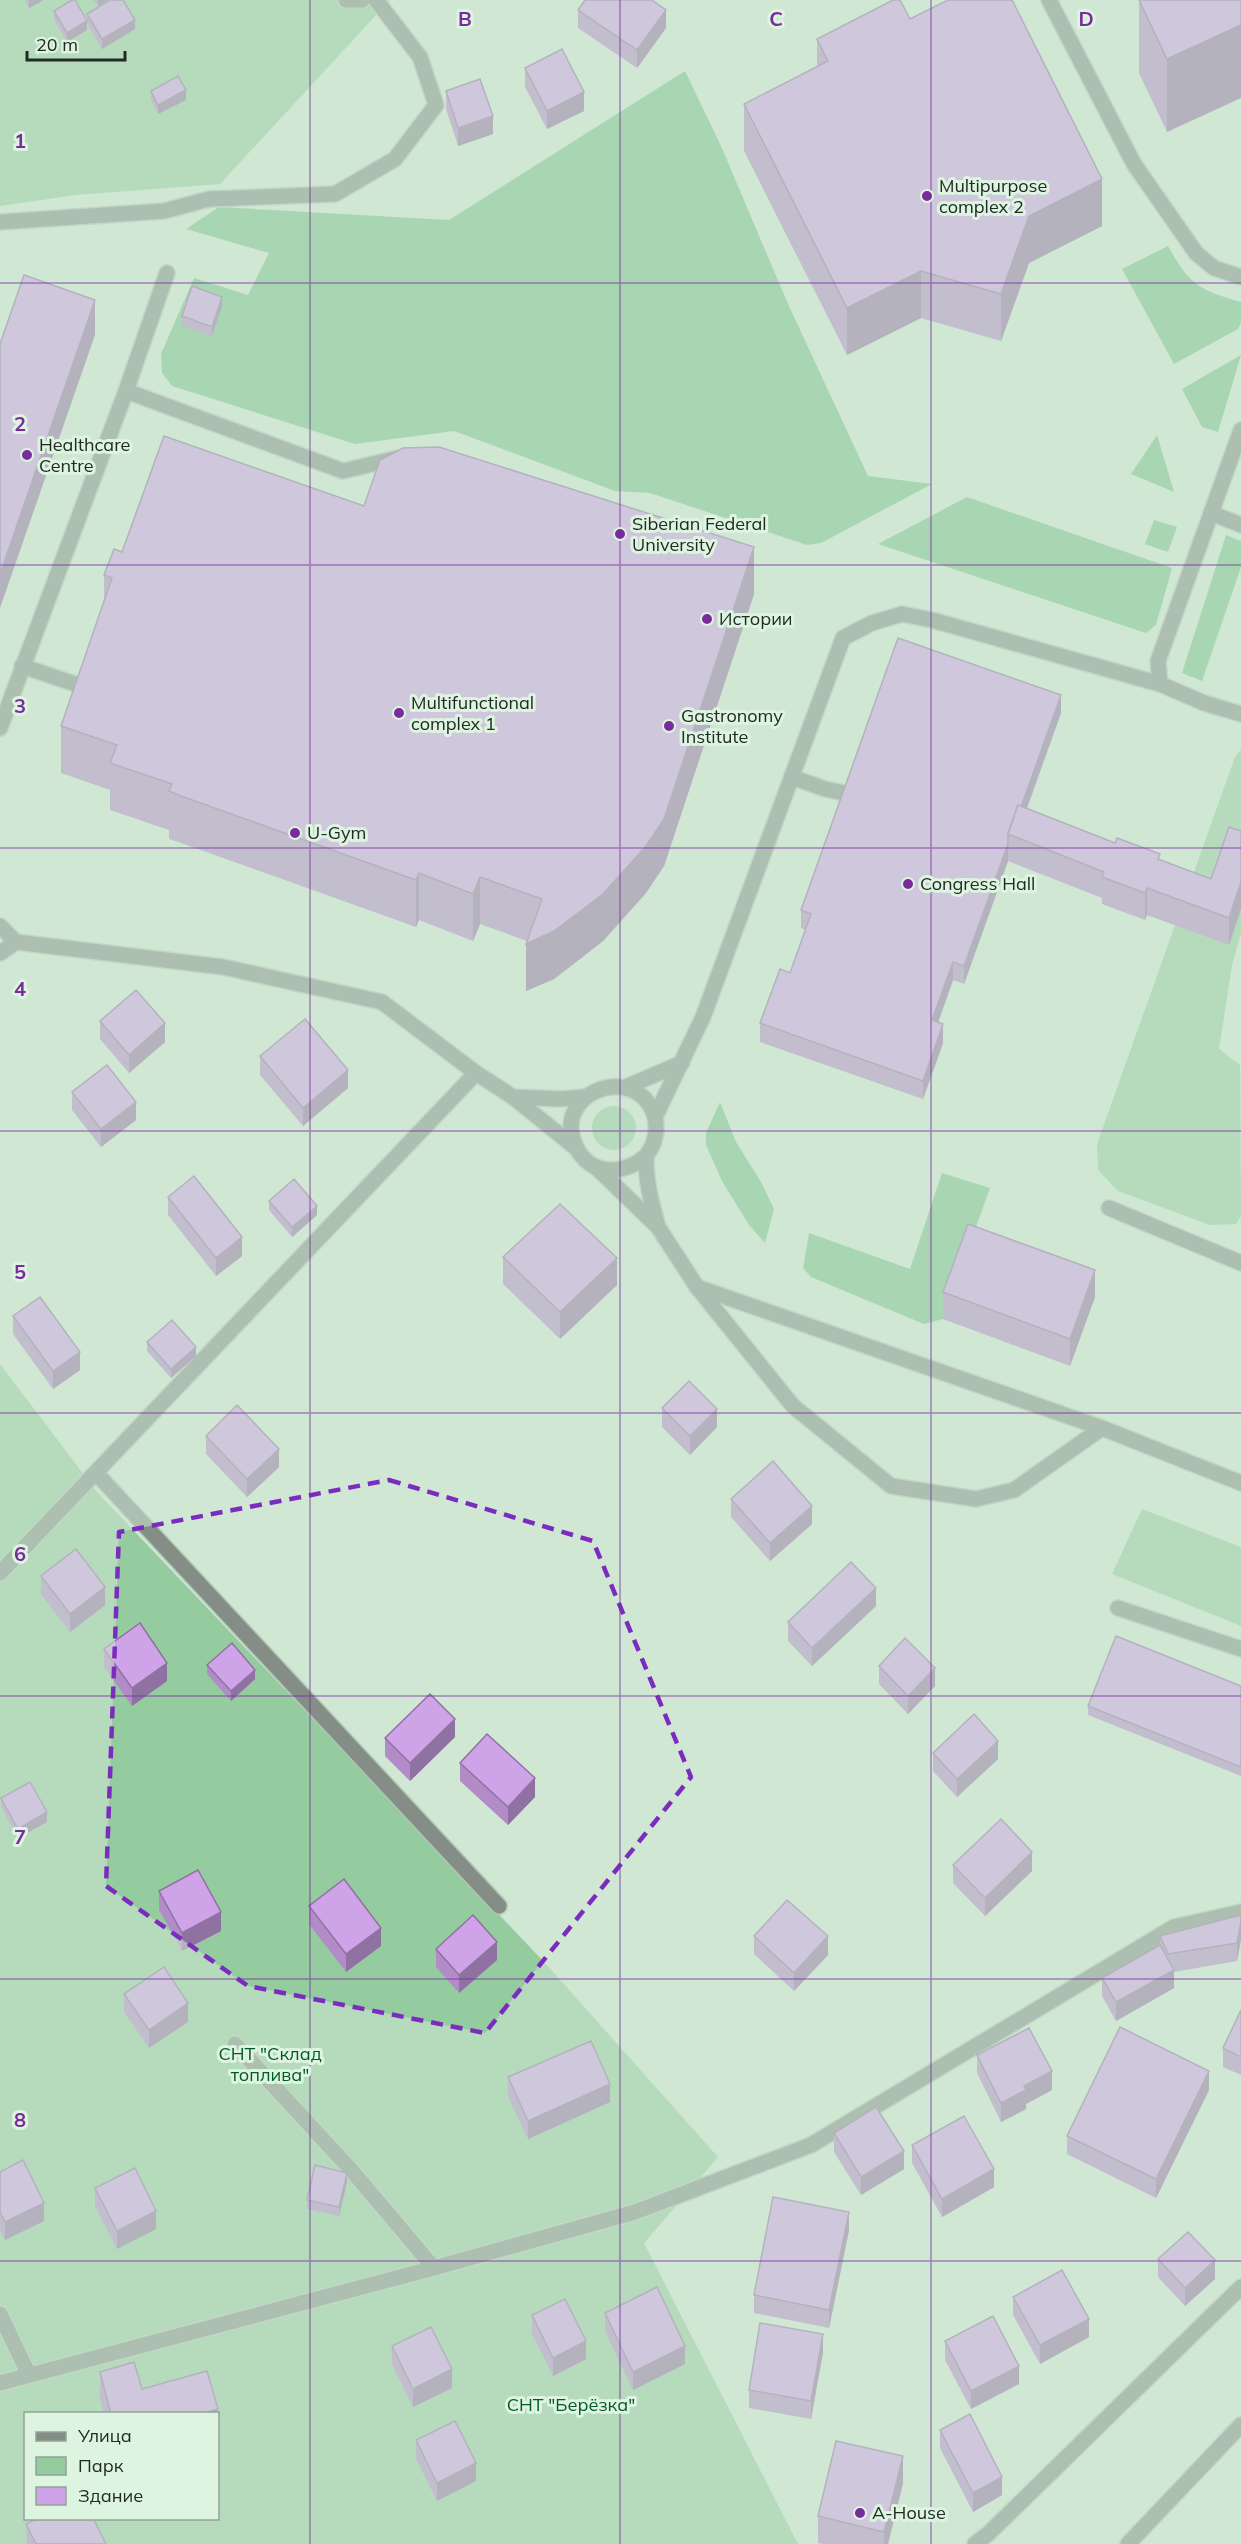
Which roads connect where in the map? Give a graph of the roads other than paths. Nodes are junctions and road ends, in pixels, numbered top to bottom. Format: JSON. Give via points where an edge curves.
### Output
{"nodes":[{"id":1,"x":346,"y":0,"type":"edge"},
{"id":2,"x":362,"y":0,"type":"edge"},
{"id":3,"x":376,"y":0,"type":"edge"},
{"id":4,"x":1049,"y":0,"type":"edge"},
{"id":5,"x":0,"y":222,"type":"edge"},
{"id":6,"x":166,"y":273,"type":"dead end"},
{"id":7,"x":1241,"y":277,"type":"edge"},
{"id":8,"x":126,"y":391,"type":"junction"},
{"id":9,"x":1241,"y":430,"type":"edge"},
{"id":10,"x":414,"y":455,"type":"edge"},
{"id":11,"x":1211,"y":513,"type":"junction"},
{"id":12,"x":1241,"y":525,"type":"edge"},
{"id":13,"x":22,"y":666,"type":"junction"},
{"id":14,"x":1160,"y":684,"type":"junction"},
{"id":15,"x":90,"y":689,"type":"edge"},
{"id":16,"x":1241,"y":714,"type":"edge"},
{"id":17,"x":0,"y":728,"type":"edge"},
{"id":18,"x":792,"y":777,"type":"junction"},
{"id":19,"x":849,"y":794,"type":"edge"},
{"id":20,"x":0,"y":926,"type":"edge"},
{"id":21,"x":16,"y":942,"type":"junction"},
{"id":22,"x":0,"y":953,"type":"edge"},
{"id":23,"x":681,"y":1063,"type":"junction"},
{"id":24,"x":476,"y":1073,"type":"junction"},
{"id":25,"x":626,"y":1087,"type":"junction"},
{"id":26,"x":513,"y":1097,"type":"junction"},
{"id":27,"x":585,"y":1097,"type":"junction"},
{"id":28,"x":655,"y":1117,"type":"junction"},
{"id":29,"x":576,"y":1148,"type":"junction"},
{"id":30,"x":646,"y":1156,"type":"junction"},
{"id":31,"x":596,"y":1167,"type":"junction"},
{"id":32,"x":1109,"y":1208,"type":"dead end"},
{"id":33,"x":658,"y":1227,"type":"junction"},
{"id":34,"x":1241,"y":1263,"type":"edge"},
{"id":35,"x":697,"y":1287,"type":"junction"},
{"id":36,"x":1102,"y":1428,"type":"junction"},
{"id":37,"x":96,"y":1473,"type":"junction"},
{"id":38,"x":1241,"y":1483,"type":"edge"},
{"id":39,"x":0,"y":1573,"type":"edge"},
{"id":40,"x":1118,"y":1608,"type":"dead end"},
{"id":41,"x":1241,"y":1649,"type":"edge"},
{"id":42,"x":499,"y":1906,"type":"dead end"},
{"id":43,"x":1241,"y":1912,"type":"edge"},
{"id":44,"x":235,"y":2044,"type":"dead end"},
{"id":45,"x":434,"y":2268,"type":"junction"},
{"id":46,"x":1241,"y":2287,"type":"edge"},
{"id":47,"x":0,"y":2314,"type":"edge"},
{"id":48,"x":29,"y":2375,"type":"junction"},
{"id":49,"x":0,"y":2384,"type":"edge"},
{"id":50,"x":1241,"y":2425,"type":"edge"},
{"id":51,"x":975,"y":2544,"type":"edge"},
{"id":52,"x":1128,"y":2544,"type":"edge"}],
"edges":[{"from":1,"to":2,"type":"street"},
{"from":3,"to":5,"type":"street","via":[[420,57],[436,105],[395,159],[335,194],[209,199],[164,211]]},
{"from":4,"to":7,"type":"street","via":[[1134,164],[1196,253],[1214,268]]},
{"from":6,"to":8,"type":"street"},
{"from":8,"to":10,"type":"street","via":[[342,471]]},
{"from":8,"to":13,"type":"street"},
{"from":9,"to":11,"type":"street"},
{"from":11,"to":12,"type":"street"},
{"from":11,"to":14,"type":"street","via":[[1158,661]]},
{"from":13,"to":15,"type":"street"},
{"from":13,"to":17,"type":"street"},
{"from":14,"to":16,"type":"street"},
{"from":14,"to":18,"type":"street","via":[[902,614],[843,638]]},
{"from":18,"to":19,"type":"street"},
{"from":18,"to":23,"type":"street","via":[[703,1017]]},
{"from":20,"to":21,"type":"street"},
{"from":21,"to":22,"type":"street"},
{"from":21,"to":24,"type":"street","via":[[223,967],[382,1002]]},
{"from":23,"to":25,"type":"street"},
{"from":23,"to":28,"type":"street"},
{"from":24,"to":26,"type":"street"},
{"from":24,"to":37,"type":"street"},
{"from":25,"to":27,"type":"street","via":[[597,1089]]},
{"from":25,"to":28,"type":"street","via":[[649,1104]]},
{"from":26,"to":27,"type":"street"},
{"from":26,"to":29,"type":"street"},
{"from":27,"to":29,"type":"street","via":[[572,1122]]},
{"from":28,"to":30,"type":"street","via":[[653,1145]]},
{"from":29,"to":31,"type":"street"},
{"from":30,"to":31,"type":"street","via":[[622,1170]]},
{"from":30,"to":33,"type":"street","via":[[649,1192]]},
{"from":31,"to":33,"type":"street"},
{"from":32,"to":34,"type":"street"},
{"from":33,"to":35,"type":"street"},
{"from":35,"to":36,"type":"street"},
{"from":35,"to":36,"type":"street","via":[[794,1406],[891,1486],[976,1499],[1014,1490]]},
{"from":36,"to":38,"type":"street"},
{"from":37,"to":39,"type":"street"},
{"from":37,"to":42,"type":"street"},
{"from":40,"to":41,"type":"street"},
{"from":43,"to":45,"type":"street","via":[[1174,1927],[811,2145],[635,2212]]},
{"from":44,"to":45,"type":"street","via":[[353,2172]]},
{"from":45,"to":48,"type":"street"},
{"from":46,"to":51,"type":"street"},
{"from":47,"to":48,"type":"street"},
{"from":48,"to":49,"type":"street"},
{"from":50,"to":52,"type":"street"}]}
